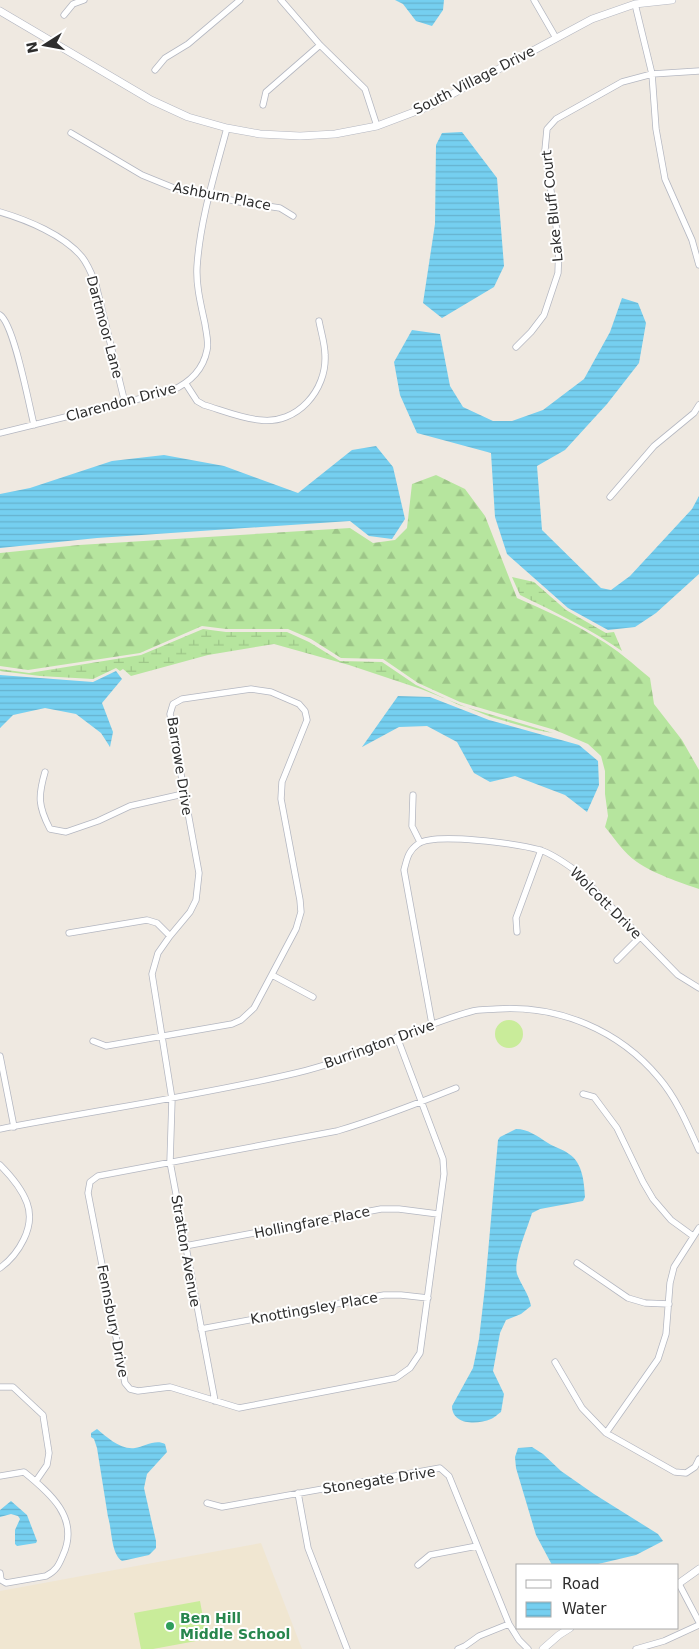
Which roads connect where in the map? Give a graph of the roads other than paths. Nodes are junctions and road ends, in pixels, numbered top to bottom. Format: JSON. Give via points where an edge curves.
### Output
{"nodes":[{"id":1,"x":84,"y":0,"type":"edge"},
{"id":2,"x":240,"y":0,"type":"edge"},
{"id":3,"x":281,"y":0,"type":"edge"},
{"id":4,"x":534,"y":0,"type":"edge"},
{"id":5,"x":672,"y":0,"type":"edge"},
{"id":6,"x":635,"y":4,"type":"junction"},
{"id":7,"x":0,"y":11,"type":"edge"},
{"id":8,"x":64,"y":15,"type":"dead end"},
{"id":9,"x":556,"y":38,"type":"junction"},
{"id":10,"x":320,"y":45,"type":"junction"},
{"id":11,"x":155,"y":70,"type":"dead end"},
{"id":12,"x":699,"y":71,"type":"edge"},
{"id":13,"x":652,"y":74,"type":"junction"},
{"id":14,"x":263,"y":105,"type":"dead end"},
{"id":15,"x":377,"y":126,"type":"junction"},
{"id":16,"x":226,"y":128,"type":"junction"},
{"id":17,"x":71,"y":134,"type":"dead end"},
{"id":18,"x":209,"y":196,"type":"junction"},
{"id":19,"x":0,"y":212,"type":"edge"},
{"id":20,"x":293,"y":216,"type":"dead end"},
{"id":21,"x":699,"y":265,"type":"edge"},
{"id":22,"x":0,"y":315,"type":"edge"},
{"id":23,"x":319,"y":321,"type":"dead end"},
{"id":24,"x":516,"y":347,"type":"dead end"},
{"id":25,"x":186,"y":384,"type":"junction"},
{"id":26,"x":125,"y":403,"type":"junction"},
{"id":27,"x":699,"y":405,"type":"edge"},
{"id":28,"x":34,"y":425,"type":"junction"},
{"id":29,"x":0,"y":433,"type":"edge"},
{"id":30,"x":610,"y":498,"type":"dead end"},
{"id":31,"x":45,"y":772,"type":"dead end"},
{"id":32,"x":184,"y":794,"type":"junction"},
{"id":33,"x":413,"y":795,"type":"dead end"},
{"id":34,"x":420,"y":842,"type":"junction"},
{"id":35,"x":541,"y":850,"type":"junction"},
{"id":36,"x":517,"y":932,"type":"dead end"},
{"id":37,"x":69,"y":933,"type":"dead end"},
{"id":38,"x":170,"y":936,"type":"junction"},
{"id":39,"x":640,"y":937,"type":"junction"},
{"id":40,"x":617,"y":960,"type":"dead end"},
{"id":41,"x":272,"y":975,"type":"junction"},
{"id":42,"x":699,"y":988,"type":"edge"},
{"id":43,"x":313,"y":997,"type":"dead end"},
{"id":44,"x":432,"y":1024,"type":"junction"},
{"id":45,"x":162,"y":1036,"type":"junction"},
{"id":46,"x":397,"y":1037,"type":"junction"},
{"id":47,"x":92,"y":1042,"type":"dead end"},
{"id":48,"x":0,"y":1056,"type":"edge"},
{"id":49,"x":1,"y":1067,"type":"edge"},
{"id":50,"x":456,"y":1088,"type":"dead end"},
{"id":51,"x":583,"y":1094,"type":"dead end"},
{"id":52,"x":172,"y":1099,"type":"junction"},
{"id":53,"x":422,"y":1102,"type":"junction"},
{"id":54,"x":14,"y":1126,"type":"junction"},
{"id":55,"x":0,"y":1129,"type":"edge"},
{"id":56,"x":699,"y":1150,"type":"edge"},
{"id":57,"x":170,"y":1162,"type":"junction"},
{"id":58,"x":0,"y":1164,"type":"edge"},
{"id":59,"x":438,"y":1214,"type":"junction"},
{"id":60,"x":699,"y":1228,"type":"edge"},
{"id":61,"x":693,"y":1236,"type":"junction"},
{"id":62,"x":185,"y":1246,"type":"junction"},
{"id":63,"x":577,"y":1264,"type":"dead end"},
{"id":64,"x":0,"y":1268,"type":"edge"},
{"id":65,"x":428,"y":1298,"type":"junction"},
{"id":66,"x":669,"y":1304,"type":"junction"},
{"id":67,"x":201,"y":1329,"type":"junction"},
{"id":68,"x":555,"y":1362,"type":"dead end"},
{"id":69,"x":0,"y":1386,"type":"edge"},
{"id":70,"x":215,"y":1401,"type":"junction"},
{"id":71,"x":606,"y":1433,"type":"junction"},
{"id":72,"x":699,"y":1459,"type":"edge"},
{"id":73,"x":0,"y":1476,"type":"edge"},
{"id":74,"x":36,"y":1481,"type":"junction"},
{"id":75,"x":298,"y":1493,"type":"junction"},
{"id":76,"x":207,"y":1503,"type":"dead end"},
{"id":77,"x":477,"y":1546,"type":"junction"},
{"id":78,"x":418,"y":1565,"type":"dead end"},
{"id":79,"x":699,"y":1569,"type":"edge"},
{"id":80,"x":0,"y":1573,"type":"edge"},
{"id":81,"x":679,"y":1583,"type":"edge"},
{"id":82,"x":679,"y":1586,"type":"edge"},
{"id":83,"x":699,"y":1623,"type":"edge"},
{"id":84,"x":508,"y":1624,"type":"junction"},
{"id":85,"x":568,"y":1629,"type":"edge"},
{"id":86,"x":347,"y":1649,"type":"edge"},
{"id":87,"x":458,"y":1649,"type":"edge"},
{"id":88,"x":528,"y":1649,"type":"edge"},
{"id":89,"x":543,"y":1649,"type":"edge"},
{"id":90,"x":636,"y":1649,"type":"edge"}],
"edges":[{"from":1,"to":8,"type":"street","via":[[73,4]]},
{"from":2,"to":11,"type":"street","via":[[188,44],[165,58]]},
{"from":3,"to":10,"type":"street"},
{"from":4,"to":9,"type":"street"},
{"from":5,"to":6,"type":"street","name":"South Village Drive"},
{"from":6,"to":9,"type":"street","name":"South Village Drive","via":[[592,19]]},
{"from":6,"to":13,"type":"street"},
{"from":7,"to":16,"type":"street","name":"South Village Drive","via":[[151,100],[188,117]]},
{"from":9,"to":15,"type":"street","name":"South Village Drive","via":[[430,106]]},
{"from":10,"to":14,"type":"street","via":[[266,92]]},
{"from":10,"to":15,"type":"street","via":[[364,89]]},
{"from":12,"to":13,"type":"street","name":"Lake Bluff Court"},
{"from":13,"to":21,"type":"street","via":[[656,129],[665,179],[692,240]]},
{"from":13,"to":24,"type":"street","name":"Lake Bluff Court","via":[[622,82],[556,119],[547,130],[545,150],[559,246],[558,273],[544,315]]},
{"from":15,"to":16,"type":"street","name":"South Village Drive","via":[[335,134],[300,136]]},
{"from":16,"to":18,"type":"street","name":"Clarendon Drive"},
{"from":17,"to":18,"type":"street","name":"Ashburn Place","via":[[142,175],[174,188]]},
{"from":18,"to":20,"type":"street","name":"Ashburn Place","via":[[280,208]]},
{"from":18,"to":25,"type":"street","name":"Clarendon Drive","via":[[197,268],[207,350],[200,369]]},
{"from":19,"to":26,"type":"street","name":"Dartmoor Lane","via":[[60,238],[81,256],[90,269]]},
{"from":22,"to":28,"type":"street","via":[[11,333]]},
{"from":23,"to":25,"type":"street","via":[[325,356],[323,377],[307,403],[290,416],[260,420],[204,405]]},
{"from":25,"to":26,"type":"street","name":"Clarendon Drive"},
{"from":26,"to":28,"type":"street","name":"Clarendon Drive"},
{"from":27,"to":30,"type":"street","via":[[694,413],[654,446]]},
{"from":28,"to":29,"type":"street","name":"Clarendon Drive"},
{"from":31,"to":32,"type":"street","via":[[40,792],[43,816],[50,829],[66,832],[130,806]]},
{"from":32,"to":38,"type":"street","name":"Barrowe Drive","via":[[198,874],[196,900]]},
{"from":32,"to":41,"type":"street","name":"Barrowe Drive","via":[[170,714],[173,704],[182,699],[251,689],[271,692],[299,704],[306,711],[307,720],[282,782],[281,799],[301,912],[296,929]]},
{"from":33,"to":34,"type":"street","via":[[412,826]]},
{"from":34,"to":35,"type":"street","name":"Wolcott Drive","via":[[437,838],[513,844]]},
{"from":34,"to":44,"type":"street","via":[[408,854],[404,870]]},
{"from":35,"to":36,"type":"street","via":[[516,918]]},
{"from":35,"to":39,"type":"street","name":"Wolcott Drive","via":[[576,872]]},
{"from":37,"to":38,"type":"street","via":[[147,920],[157,923]]},
{"from":38,"to":45,"type":"street","name":"Barrowe Drive","via":[[158,953],[152,974]]},
{"from":39,"to":40,"type":"street"},
{"from":39,"to":42,"type":"street","name":"Wolcott Drive","via":[[678,974]]},
{"from":41,"to":43,"type":"street"},
{"from":41,"to":45,"type":"street","name":"Barrowe Drive","via":[[254,1008],[241,1020]]},
{"from":44,"to":46,"type":"street","name":"Burrington Drive"},
{"from":44,"to":56,"type":"street","name":"Burrington Drive","via":[[476,1011],[519,1008],[562,1015],[604,1032],[634,1053],[660,1079],[680,1110]]},
{"from":45,"to":47,"type":"street","via":[[106,1046]]},
{"from":45,"to":52,"type":"street","name":"Barrowe Drive"},
{"from":46,"to":52,"type":"street","name":"Burrington Drive","via":[[298,1073]]},
{"from":46,"to":53,"type":"street","name":"Fennsbury Drive"},
{"from":48,"to":49,"type":"street"},
{"from":49,"to":54,"type":"street"},
{"from":50,"to":53,"type":"street","name":"Fennsbury Drive"},
{"from":51,"to":61,"type":"street","via":[[594,1098],[617,1128],[653,1199],[671,1220]]},
{"from":52,"to":54,"type":"street","name":"Burrington Drive"},
{"from":52,"to":57,"type":"street","name":"Stratton Avenue"},
{"from":53,"to":57,"type":"street","name":"Fennsbury Drive","via":[[337,1131]]},
{"from":53,"to":59,"type":"street","name":"Fennsbury Drive","via":[[443,1159]]},
{"from":54,"to":55,"type":"street","name":"Burrington Drive"},
{"from":57,"to":62,"type":"street","name":"Stratton Avenue"},
{"from":57,"to":70,"type":"street","name":"Fennsbury Drive","via":[[98,1176],[90,1182],[88,1193],[125,1383],[138,1391],[170,1387]]},
{"from":58,"to":64,"type":"street","via":[[27,1202],[30,1215],[23,1240]]},
{"from":59,"to":62,"type":"street","name":"Hollingfare Place","via":[[381,1209]]},
{"from":59,"to":65,"type":"street","name":"Fennsbury Drive"},
{"from":60,"to":61,"type":"street"},
{"from":61,"to":66,"type":"street","via":[[674,1267]]},
{"from":62,"to":67,"type":"street","name":"Stratton Avenue"},
{"from":63,"to":66,"type":"street","via":[[628,1298]]},
{"from":65,"to":67,"type":"street","name":"Knottingsley Place","via":[[384,1296]]},
{"from":65,"to":70,"type":"street","name":"Fennsbury Drive","via":[[420,1353],[410,1368],[396,1378],[239,1408]]},
{"from":66,"to":71,"type":"street","via":[[666,1334],[658,1359]]},
{"from":67,"to":70,"type":"street","name":"Stratton Avenue"},
{"from":68,"to":71,"type":"street","via":[[582,1408]]},
{"from":69,"to":74,"type":"street","via":[[13,1388],[43,1415],[49,1453],[47,1465]]},
{"from":71,"to":72,"type":"street","via":[[675,1472],[686,1473],[695,1467]]},
{"from":73,"to":74,"type":"street","via":[[24,1472]]},
{"from":74,"to":80,"type":"street","via":[[61,1508],[68,1545],[58,1568],[46,1576],[6,1583],[1,1580]]},
{"from":75,"to":76,"type":"street","name":"Stonegate Drive","via":[[222,1508]]},
{"from":75,"to":77,"type":"street","name":"Stonegate Drive","via":[[440,1468],[449,1476]]},
{"from":75,"to":86,"type":"street","via":[[308,1548]]},
{"from":77,"to":78,"type":"street","via":[[430,1555]]},
{"from":77,"to":84,"type":"street","name":"Stonegate Drive"},
{"from":79,"to":81,"type":"street"},
{"from":82,"to":83,"type":"street"},
{"from":83,"to":90,"type":"street","via":[[664,1641]]},
{"from":84,"to":87,"type":"street"},
{"from":84,"to":88,"type":"street","name":"Stonegate Drive"},
{"from":85,"to":89,"type":"street"}]}
